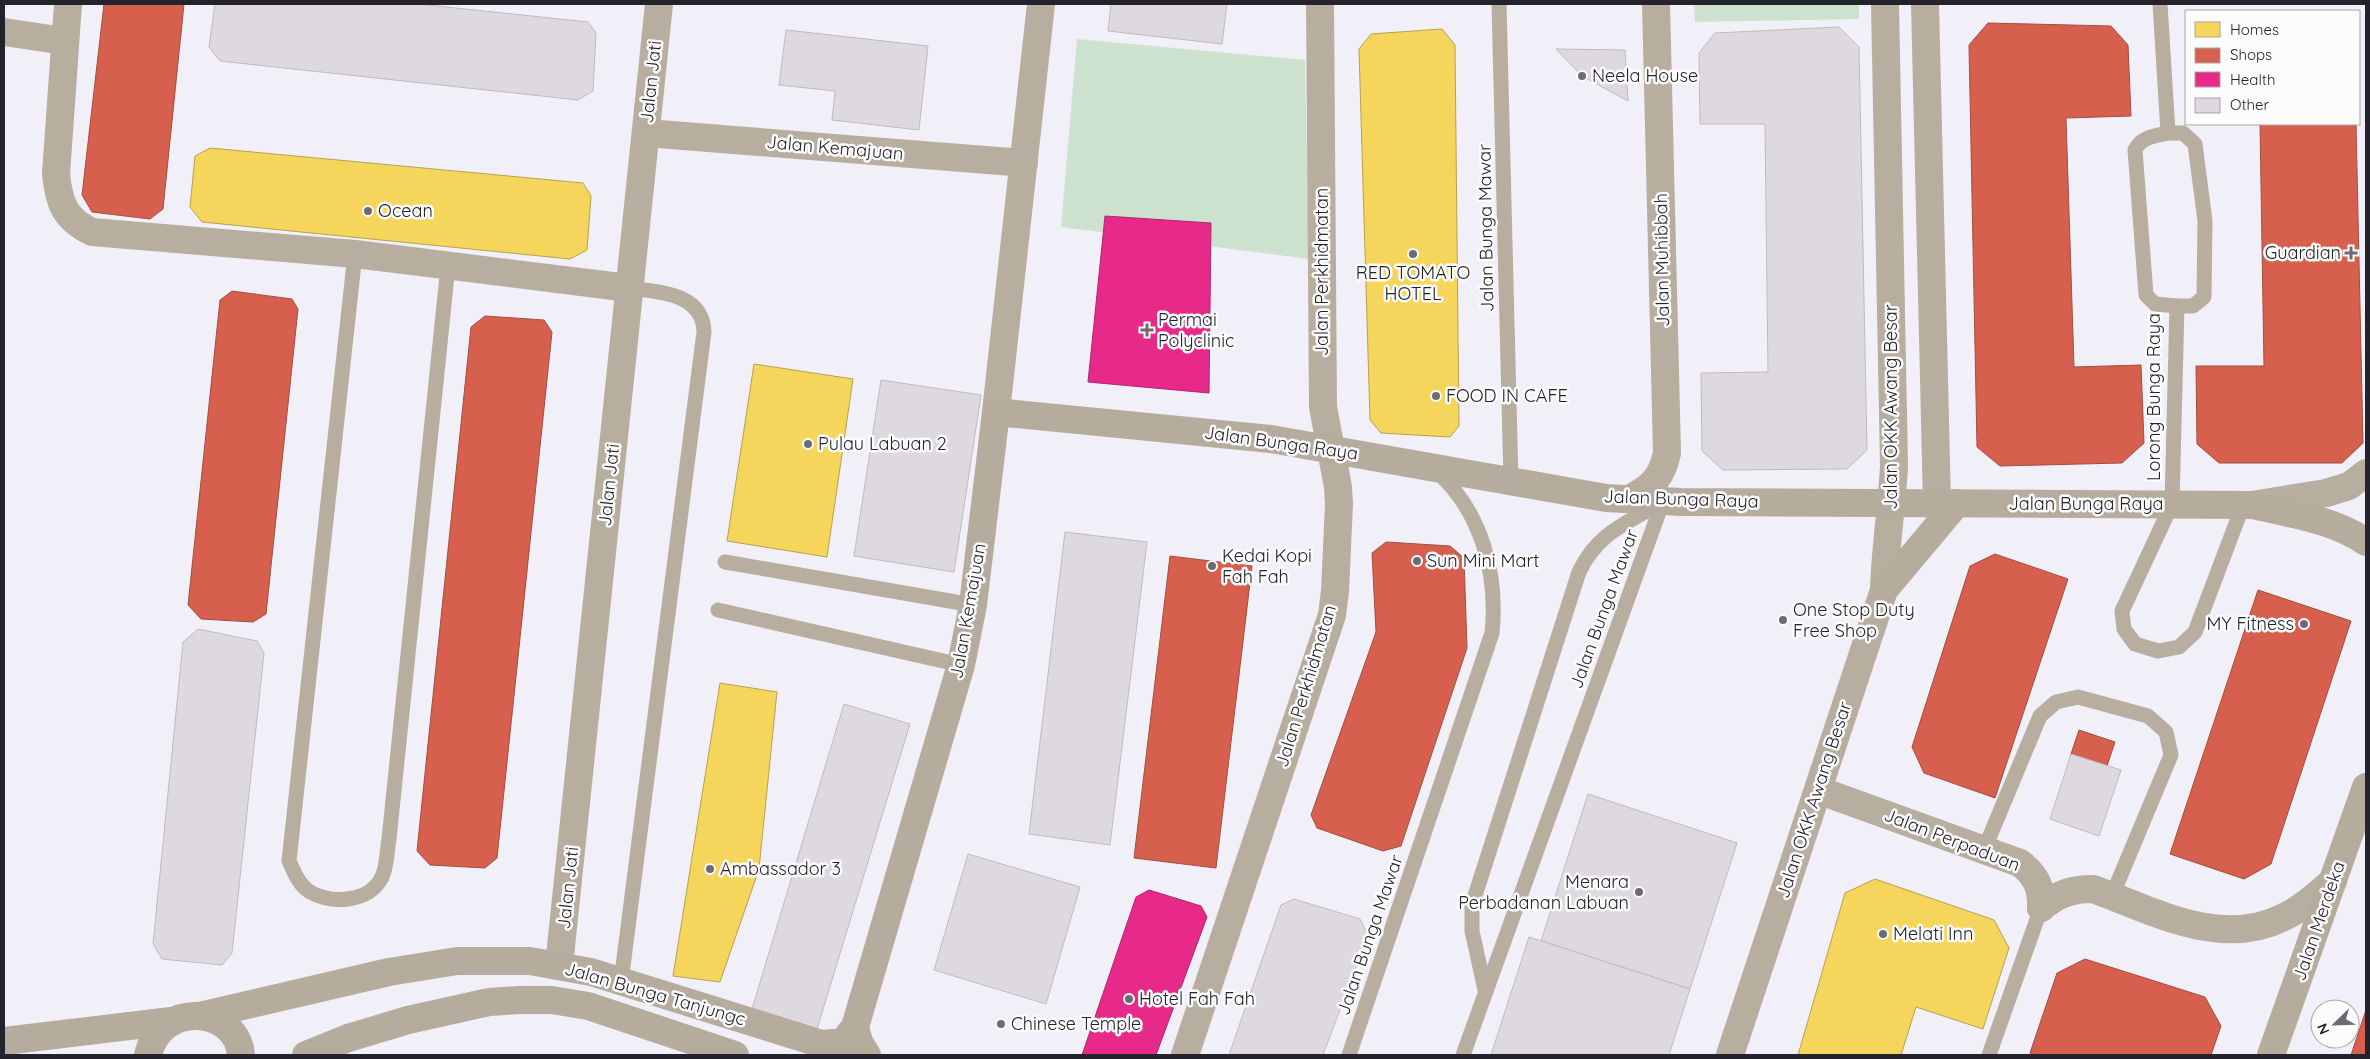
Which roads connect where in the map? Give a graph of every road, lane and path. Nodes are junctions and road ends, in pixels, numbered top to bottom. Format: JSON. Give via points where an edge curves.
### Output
{"nodes":[{"id":1,"x":68,"y":4,"type":"edge"},
{"id":2,"x":659,"y":4,"type":"edge"},
{"id":3,"x":1041,"y":4,"type":"edge"},
{"id":4,"x":1320,"y":4,"type":"edge"},
{"id":5,"x":1500,"y":4,"type":"edge"},
{"id":6,"x":1656,"y":4,"type":"edge"},
{"id":7,"x":1885,"y":4,"type":"edge"},
{"id":8,"x":1925,"y":4,"type":"edge"},
{"id":9,"x":2160,"y":4,"type":"edge"},
{"id":10,"x":4,"y":32,"type":"edge"},
{"id":11,"x":64,"y":40,"type":"junction"},
{"id":12,"x":646,"y":133,"type":"junction"},
{"id":13,"x":2168,"y":133,"type":"junction"},
{"id":14,"x":1024,"y":163,"type":"junction"},
{"id":15,"x":355,"y":254,"type":"junction"},
{"id":16,"x":448,"y":266,"type":"junction"},
{"id":17,"x":629,"y":288,"type":"junction"},
{"id":18,"x":2177,"y":306,"type":"junction"},
{"id":19,"x":996,"y":412,"type":"junction"},
{"id":20,"x":1330,"y":449,"type":"junction"},
{"id":21,"x":1430,"y":466,"type":"junction"},
{"id":22,"x":2366,"y":473,"type":"edge"},
{"id":23,"x":1511,"y":481,"type":"junction"},
{"id":24,"x":1629,"y":499,"type":"junction"},
{"id":25,"x":1663,"y":502,"type":"junction"},
{"id":26,"x":1892,"y":503,"type":"junction"},
{"id":27,"x":1947,"y":503,"type":"junction"},
{"id":28,"x":2172,"y":504,"type":"junction"},
{"id":29,"x":2247,"y":505,"type":"junction"},
{"id":30,"x":2366,"y":542,"type":"edge"},
{"id":31,"x":725,"y":562,"type":"dead end"},
{"id":32,"x":1884,"y":590,"type":"junction"},
{"id":33,"x":973,"y":605,"type":"junction"},
{"id":34,"x":718,"y":610,"type":"dead end"},
{"id":35,"x":961,"y":665,"type":"junction"},
{"id":36,"x":2366,"y":787,"type":"edge"},
{"id":37,"x":1818,"y":790,"type":"junction"},
{"id":38,"x":1984,"y":850,"type":"junction"},
{"id":39,"x":2333,"y":881,"type":"junction"},
{"id":40,"x":2112,"y":896,"type":"junction"},
{"id":41,"x":2041,"y":908,"type":"junction"},
{"id":42,"x":560,"y":966,"type":"junction"},
{"id":43,"x":621,"y":982,"type":"junction"},
{"id":44,"x":1485,"y":990,"type":"junction"},
{"id":45,"x":200,"y":1016,"type":"junction"},
{"id":46,"x":171,"y":1021,"type":"junction"},
{"id":47,"x":849,"y":1034,"type":"junction"},
{"id":48,"x":4,"y":1042,"type":"edge"},
{"id":49,"x":148,"y":1055,"type":"edge"},
{"id":50,"x":241,"y":1055,"type":"edge"},
{"id":51,"x":306,"y":1055,"type":"edge"},
{"id":52,"x":735,"y":1055,"type":"edge"},
{"id":53,"x":867,"y":1055,"type":"edge"},
{"id":54,"x":1185,"y":1055,"type":"edge"},
{"id":55,"x":1349,"y":1055,"type":"edge"},
{"id":56,"x":1463,"y":1055,"type":"edge"},
{"id":57,"x":1730,"y":1055,"type":"edge"},
{"id":58,"x":1989,"y":1055,"type":"edge"},
{"id":59,"x":2272,"y":1055,"type":"edge"}],
"edges":[{"from":1,"to":11,"type":"street"},
{"from":2,"to":12,"type":"street","name":"Jalan Jati"},
{"from":3,"to":14,"type":"street","name":"Jalan Kemajuan"},
{"from":4,"to":20,"type":"street","name":"Jalan Perkhidmatan","via":[[1323,408]]},
{"from":5,"to":23,"type":"lane","name":"Jalan Bunga Mawar"},
{"from":6,"to":24,"type":"street","name":"Jalan Muhibbah","via":[[1667,453],[1664,468],[1656,482]]},
{"from":7,"to":26,"type":"street","name":"Jalan OKK Awang Besar","via":[[1894,466]]},
{"from":8,"to":27,"type":"street"},
{"from":9,"to":13,"type":"lane"},
{"from":10,"to":11,"type":"street"},
{"from":11,"to":15,"type":"street","via":[[56,174],[58,195],[77,224],[92,232]]},
{"from":12,"to":14,"type":"street","name":"Jalan Kemajuan"},
{"from":12,"to":17,"type":"street","name":"Jalan Jati"},
{"from":13,"to":18,"type":"lane","via":[[2183,133],[2195,144],[2204,221],[2204,297],[2194,306]]},
{"from":13,"to":18,"type":"lane","name":"Lorong Bunga Raya","via":[[2146,139],[2135,150],[2146,295],[2155,304]]},
{"from":14,"to":19,"type":"street","name":"Jalan Kemajuan"},
{"from":15,"to":16,"type":"street"},
{"from":15,"to":16,"type":"lane","via":[[289,861],[295,877],[309,891],[336,901],[371,890],[382,877],[387,849]]},
{"from":16,"to":17,"type":"street"},
{"from":17,"to":42,"type":"street","name":"Jalan Jati"},
{"from":17,"to":43,"type":"lane","via":[[662,292],[692,305],[701,316],[704,332]]},
{"from":18,"to":28,"type":"lane","name":"Lorong Bunga Raya"},
{"from":19,"to":20,"type":"main road","name":"Jalan Bunga Raya","via":[[1271,439]]},
{"from":19,"to":33,"type":"main road","name":"Jalan Kemajuan"},
{"from":20,"to":21,"type":"main road","name":"Jalan Bunga Raya"},
{"from":20,"to":54,"type":"street","name":"Jalan Perkhidmatan","via":[[1339,504],[1332,615]]},
{"from":21,"to":23,"type":"main road","name":"Jalan Bunga Raya"},
{"from":21,"to":55,"type":"lane","name":"Jalan Bunga Mawar","via":[[1450,484],[1478,526],[1487,554],[1494,616],[1492,634]]},
{"from":22,"to":29,"type":"street","via":[[2349,486],[2326,493]]},
{"from":23,"to":24,"type":"main road","name":"Jalan Bunga Raya"},
{"from":24,"to":25,"type":"main road","name":"Jalan Bunga Raya"},
{"from":25,"to":26,"type":"main road","name":"Jalan Bunga Raya"},
{"from":25,"to":44,"type":"lane","name":"Jalan Bunga Mawar","via":[[1513,921]]},
{"from":25,"to":44,"type":"lane","name":"Jalan Bunga Mawar","via":[[1595,545],[1579,572],[1472,905],[1472,931]]},
{"from":26,"to":27,"type":"main road","name":"Jalan Bunga Raya"},
{"from":26,"to":32,"type":"street","name":"Jalan OKK Awang Besar","via":[[1884,562]]},
{"from":27,"to":28,"type":"main road","name":"Jalan Bunga Raya"},
{"from":27,"to":32,"type":"main road"},
{"from":28,"to":29,"type":"main road","name":"Jalan Bunga Raya"},
{"from":28,"to":29,"type":"lane","via":[[2122,611],[2124,629],[2135,644],[2158,651],[2179,646],[2195,632]]},
{"from":29,"to":30,"type":"main road","name":"Jalan Bunga Raya","via":[[2316,520],[2343,529]]},
{"from":31,"to":33,"type":"lane"},
{"from":32,"to":37,"type":"street","name":"Jalan OKK Awang Besar"},
{"from":33,"to":35,"type":"main road","name":"Jalan Kemajuan"},
{"from":34,"to":35,"type":"lane"},
{"from":35,"to":47,"type":"main road","name":"Jalan Kemajuan"},
{"from":36,"to":39,"type":"main road","name":"Jalan Merdeka"},
{"from":37,"to":38,"type":"street","name":"Jalan Perpaduan"},
{"from":37,"to":57,"type":"street","name":"Jalan OKK Awang Besar"},
{"from":38,"to":40,"type":"lane","via":[[2040,716],[2056,702],[2078,697],[2148,716],[2166,732],[2172,756]]},
{"from":38,"to":41,"type":"street","name":"Jalan Perpaduan","via":[[2020,863],[2032,871],[2042,895]]},
{"from":39,"to":40,"type":"street","via":[[2283,918],[2254,927],[2227,930],[2200,928]]},
{"from":39,"to":59,"type":"main road","name":"Jalan Merdeka"},
{"from":40,"to":41,"type":"street","via":[[2079,889],[2052,899]]},
{"from":41,"to":58,"type":"lane"},
{"from":42,"to":43,"type":"main road","name":"Jalan Bunga Tanjungc"},
{"from":42,"to":45,"type":"main road","name":"Jalan Bunga Tanjungc","via":[[530,961],[457,961],[389,972]]},
{"from":43,"to":47,"type":"main road","name":"Jalan Bunga Tanjungc","via":[[822,1044]]},
{"from":44,"to":56,"type":"lane","name":"Jalan Bunga Mawar"},
{"from":45,"to":46,"type":"main road","name":"Jalan Bunga Tanjungc","via":[[185,1016]]},
{"from":45,"to":50,"type":"main road","via":[[225,1027],[235,1038]]},
{"from":46,"to":48,"type":"main road","name":"Jalan Bunga Tanjungc"},
{"from":46,"to":49,"type":"main road","via":[[150,1043]]},
{"from":47,"to":53,"type":"main road"},
{"from":51,"to":52,"type":"main road","via":[[408,1020],[489,1002],[552,1000],[588,1006]]}]}
